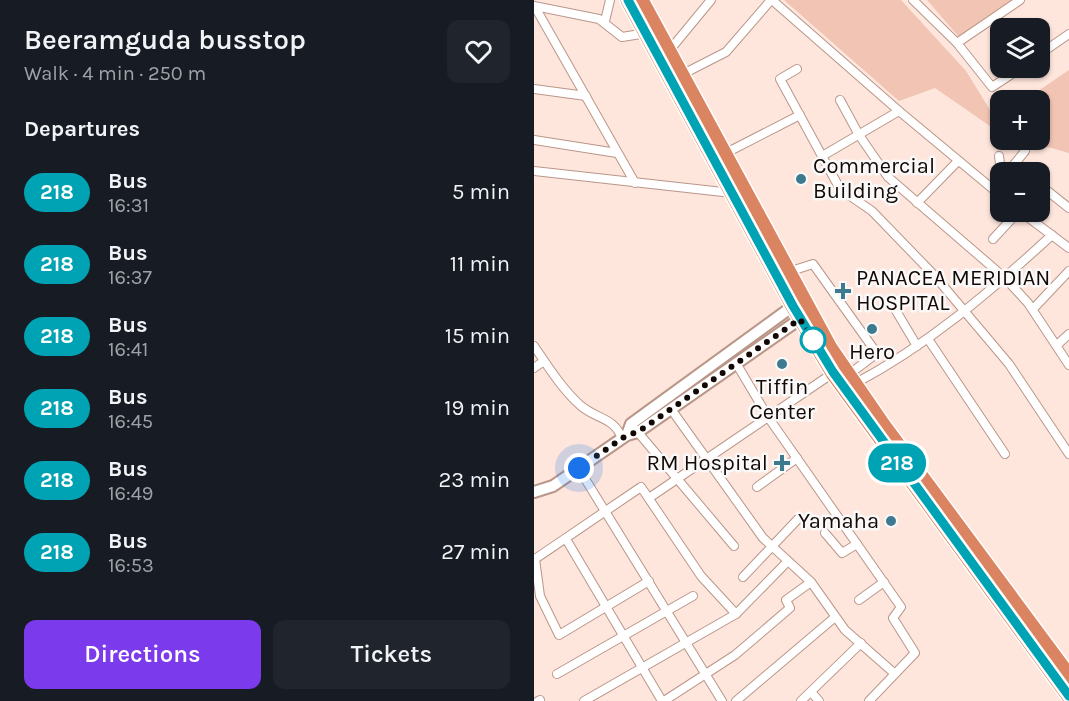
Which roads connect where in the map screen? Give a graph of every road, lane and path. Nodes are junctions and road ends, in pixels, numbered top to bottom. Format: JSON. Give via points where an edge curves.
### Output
{"nodes":[{"id":1,"x":610,"y":0,"type":"edge"},
{"id":2,"x":628,"y":0,"type":"edge"},
{"id":3,"x":640,"y":0,"type":"edge"},
{"id":4,"x":711,"y":0,"type":"edge"},
{"id":5,"x":772,"y":0,"type":"edge"},
{"id":6,"x":915,"y":0,"type":"edge"},
{"id":7,"x":1020,"y":0,"type":"edge"},
{"id":8,"x":534,"y":9,"type":"edge"},
{"id":9,"x":605,"y":21,"type":"junction"},
{"id":10,"x":647,"y":33,"type":"junction"},
{"id":11,"x":1069,"y":34,"type":"edge"},
{"id":12,"x":957,"y":43,"type":"junction"},
{"id":13,"x":1050,"y":47,"type":"edge"},
{"id":14,"x":669,"y":51,"type":"junction"},
{"id":15,"x":796,"y":69,"type":"dead end"},
{"id":16,"x":681,"y":75,"type":"junction"},
{"id":17,"x":1006,"y":78,"type":"edge"},
{"id":18,"x":534,"y":89,"type":"edge"},
{"id":19,"x":686,"y":95,"type":"junction"},
{"id":20,"x":586,"y":96,"type":"junction"},
{"id":21,"x":840,"y":100,"type":"dead end"},
{"id":22,"x":899,"y":111,"type":"junction"},
{"id":23,"x":695,"y":112,"type":"junction"},
{"id":24,"x":800,"y":115,"type":"junction"},
{"id":25,"x":859,"y":135,"type":"junction"},
{"id":26,"x":534,"y":140,"type":"edge"},
{"id":27,"x":1025,"y":151,"type":"dead end"},
{"id":28,"x":617,"y":153,"type":"junction"},
{"id":29,"x":724,"y":154,"type":"junction"},
{"id":30,"x":824,"y":155,"type":"junction"},
{"id":31,"x":999,"y":156,"type":"dead end"},
{"id":32,"x":958,"y":161,"type":"junction"},
{"id":33,"x":1000,"y":162,"type":"edge"},
{"id":34,"x":1016,"y":162,"type":"edge"},
{"id":35,"x":534,"y":171,"type":"edge"},
{"id":36,"x":635,"y":183,"type":"junction"},
{"id":37,"x":990,"y":187,"type":"edge"},
{"id":38,"x":732,"y":193,"type":"junction"},
{"id":39,"x":1050,"y":193,"type":"edge"},
{"id":40,"x":917,"y":203,"type":"junction"},
{"id":41,"x":1069,"y":208,"type":"edge"},
{"id":42,"x":1010,"y":222,"type":"edge"},
{"id":43,"x":1034,"y":222,"type":"edge"},
{"id":44,"x":1052,"y":235,"type":"junction"},
{"id":45,"x":993,"y":239,"type":"dead end"},
{"id":46,"x":1069,"y":248,"type":"edge"},
{"id":47,"x":1069,"y":271,"type":"edge"},
{"id":48,"x":787,"y":272,"type":"junction"},
{"id":49,"x":1005,"y":278,"type":"junction"},
{"id":50,"x":892,"y":304,"type":"dead end"},
{"id":51,"x":1033,"y":309,"type":"junction"},
{"id":52,"x":797,"y":312,"type":"junction"},
{"id":53,"x":965,"y":312,"type":"junction"},
{"id":54,"x":1069,"y":334,"type":"edge"},
{"id":55,"x":928,"y":339,"type":"junction"},
{"id":56,"x":1057,"y":345,"type":"junction"},
{"id":57,"x":534,"y":346,"type":"edge"},
{"id":58,"x":917,"y":346,"type":"junction"},
{"id":59,"x":544,"y":361,"type":"junction"},
{"id":60,"x":736,"y":363,"type":"junction"},
{"id":61,"x":1069,"y":365,"type":"edge"},
{"id":62,"x":534,"y":368,"type":"edge"},
{"id":63,"x":845,"y":377,"type":"junction"},
{"id":64,"x":671,"y":409,"type":"junction"},
{"id":65,"x":768,"y":417,"type":"junction"},
{"id":66,"x":635,"y":428,"type":"junction"},
{"id":67,"x":624,"y":437,"type":"junction"},
{"id":68,"x":1005,"y":454,"type":"dead end"},
{"id":69,"x":1069,"y":454,"type":"edge"},
{"id":70,"x":708,"y":458,"type":"junction"},
{"id":71,"x":797,"y":458,"type":"junction"},
{"id":72,"x":579,"y":468,"type":"junction"},
{"id":73,"x":678,"y":478,"type":"junction"},
{"id":74,"x":757,"y":487,"type":"dead end"},
{"id":75,"x":923,"y":488,"type":"junction"},
{"id":76,"x":534,"y":492,"type":"edge"},
{"id":77,"x":649,"y":498,"type":"junction"},
{"id":78,"x":607,"y":512,"type":"junction"},
{"id":79,"x":798,"y":519,"type":"dead end"},
{"id":80,"x":825,"y":533,"type":"dead end"},
{"id":81,"x":566,"y":539,"type":"junction"},
{"id":82,"x":857,"y":544,"type":"junction"},
{"id":83,"x":734,"y":546,"type":"dead end"},
{"id":84,"x":773,"y":547,"type":"junction"},
{"id":85,"x":788,"y":561,"type":"junction"},
{"id":86,"x":743,"y":577,"type":"dead end"},
{"id":87,"x":649,"y":581,"type":"junction"},
{"id":88,"x":811,"y":582,"type":"junction"},
{"id":89,"x":884,"y":582,"type":"junction"},
{"id":90,"x":693,"y":596,"type":"dead end"},
{"id":91,"x":859,"y":600,"type":"dead end"},
{"id":92,"x":606,"y":607,"type":"junction"},
{"id":93,"x":668,"y":611,"type":"junction"},
{"id":94,"x":736,"y":614,"type":"junction"},
{"id":95,"x":834,"y":618,"type":"junction"},
{"id":96,"x":622,"y":634,"type":"junction"},
{"id":97,"x":686,"y":642,"type":"junction"},
{"id":98,"x":861,"y":643,"type":"junction"},
{"id":99,"x":642,"y":668,"type":"junction"},
{"id":100,"x":894,"y":673,"type":"junction"},
{"id":101,"x":557,"y":674,"type":"dead end"},
{"id":102,"x":707,"y":676,"type":"junction"},
{"id":103,"x":1069,"y":676,"type":"edge"},
{"id":104,"x":812,"y":693,"type":"junction"},
{"id":105,"x":1069,"y":696,"type":"edge"},
{"id":106,"x":584,"y":701,"type":"edge"},
{"id":107,"x":663,"y":701,"type":"edge"},
{"id":108,"x":722,"y":701,"type":"edge"},
{"id":109,"x":736,"y":701,"type":"edge"},
{"id":110,"x":801,"y":701,"type":"edge"},
{"id":111,"x":819,"y":701,"type":"edge"},
{"id":112,"x":869,"y":701,"type":"edge"}],
"edges":[{"from":1,"to":9,"type":"street"},
{"from":2,"to":10,"type":"highway"},
{"from":3,"to":14,"type":"highway"},
{"from":4,"to":14,"type":"street"},
{"from":5,"to":16,"type":"street","via":[[726,52]]},
{"from":5,"to":22,"type":"street"},
{"from":6,"to":12,"type":"street"},
{"from":7,"to":12,"type":"street"},
{"from":8,"to":9,"type":"street"},
{"from":8,"to":20,"type":"street"},
{"from":9,"to":10,"type":"street","via":[[622,37]]},
{"from":10,"to":19,"type":"highway"},
{"from":11,"to":13,"type":"street"},
{"from":12,"to":17,"type":"street","via":[[992,87]]},
{"from":14,"to":16,"type":"highway"},
{"from":15,"to":24,"type":"street","via":[[780,79]]},
{"from":16,"to":19,"type":"highway"},
{"from":18,"to":20,"type":"street"},
{"from":19,"to":23,"type":"highway"},
{"from":20,"to":28,"type":"street"},
{"from":21,"to":25,"type":"street"},
{"from":22,"to":25,"type":"street"},
{"from":22,"to":32,"type":"street"},
{"from":23,"to":29,"type":"highway"},
{"from":23,"to":38,"type":"highway"},
{"from":24,"to":29,"type":"street"},
{"from":24,"to":30,"type":"street"},
{"from":25,"to":30,"type":"street"},
{"from":25,"to":40,"type":"street","via":[[888,177]]},
{"from":26,"to":28,"type":"street"},
{"from":27,"to":34,"type":"street"},
{"from":28,"to":36,"type":"street"},
{"from":29,"to":48,"type":"highway"},
{"from":30,"to":53,"type":"street","via":[[840,189],[872,211]]},
{"from":31,"to":33,"type":"street"},
{"from":32,"to":37,"type":"street"},
{"from":32,"to":40,"type":"street"},
{"from":35,"to":36,"type":"street"},
{"from":36,"to":38,"type":"street"},
{"from":38,"to":52,"type":"highway"},
{"from":39,"to":41,"type":"street"},
{"from":40,"to":49,"type":"street"},
{"from":42,"to":45,"type":"street"},
{"from":43,"to":44,"type":"street"},
{"from":44,"to":46,"type":"street"},
{"from":44,"to":49,"type":"street"},
{"from":47,"to":51,"type":"street"},
{"from":48,"to":63,"type":"highway"},
{"from":48,"to":63,"type":"street","via":[[813,264],[873,348],[872,357]]},
{"from":49,"to":51,"type":"street"},
{"from":49,"to":53,"type":"street"},
{"from":50,"to":58,"type":"street"},
{"from":51,"to":56,"type":"street"},
{"from":52,"to":60,"type":"main road"},
{"from":52,"to":63,"type":"highway"},
{"from":52,"to":66,"type":"main road"},
{"from":53,"to":55,"type":"street"},
{"from":53,"to":69,"type":"street","via":[[1009,364]]},
{"from":54,"to":56,"type":"street"},
{"from":55,"to":58,"type":"street"},
{"from":55,"to":68,"type":"street"},
{"from":56,"to":61,"type":"street"},
{"from":57,"to":59,"type":"street"},
{"from":58,"to":63,"type":"street"},
{"from":59,"to":62,"type":"street"},
{"from":59,"to":67,"type":"street","via":[[581,406],[604,417]]},
{"from":60,"to":64,"type":"main road"},
{"from":60,"to":65,"type":"street"},
{"from":63,"to":65,"type":"street"},
{"from":63,"to":75,"type":"highway"},
{"from":63,"to":75,"type":"highway"},
{"from":64,"to":66,"type":"main road"},
{"from":64,"to":70,"type":"street"},
{"from":65,"to":70,"type":"street"},
{"from":65,"to":71,"type":"street"},
{"from":66,"to":67,"type":"main road"},
{"from":66,"to":73,"type":"street"},
{"from":67,"to":72,"type":"main road"},
{"from":70,"to":73,"type":"street"},
{"from":70,"to":84,"type":"street","via":[[736,503]]},
{"from":71,"to":74,"type":"street"},
{"from":71,"to":82,"type":"street"},
{"from":72,"to":76,"type":"main road","via":[[553,486]]},
{"from":72,"to":78,"type":"street"},
{"from":73,"to":77,"type":"street"},
{"from":73,"to":83,"type":"street"},
{"from":75,"to":103,"type":"highway"},
{"from":75,"to":105,"type":"highway"},
{"from":77,"to":78,"type":"street","via":[[641,487]]},
{"from":77,"to":94,"type":"street","via":[[701,576]]},
{"from":78,"to":81,"type":"street"},
{"from":78,"to":87,"type":"street"},
{"from":79,"to":84,"type":"street"},
{"from":80,"to":82,"type":"street","via":[[842,552]]},
{"from":81,"to":92,"type":"street"},
{"from":81,"to":92,"type":"street","via":[[535,559],[540,596],[559,635]]},
{"from":82,"to":89,"type":"street"},
{"from":84,"to":85,"type":"street"},
{"from":84,"to":86,"type":"street"},
{"from":85,"to":88,"type":"street"},
{"from":85,"to":94,"type":"street"},
{"from":87,"to":92,"type":"street"},
{"from":87,"to":93,"type":"street"},
{"from":88,"to":95,"type":"street"},
{"from":88,"to":102,"type":"street","via":[[786,600],[790,608]]},
{"from":89,"to":91,"type":"street"},
{"from":89,"to":100,"type":"street","via":[[901,608],[893,618],[915,653]]},
{"from":90,"to":93,"type":"street"},
{"from":92,"to":96,"type":"street"},
{"from":93,"to":96,"type":"street"},
{"from":93,"to":97,"type":"street"},
{"from":94,"to":97,"type":"street"},
{"from":95,"to":98,"type":"street"},
{"from":95,"to":109,"type":"street"},
{"from":96,"to":99,"type":"street"},
{"from":96,"to":101,"type":"street"},
{"from":97,"to":99,"type":"street"},
{"from":97,"to":102,"type":"street"},
{"from":98,"to":100,"type":"street"},
{"from":98,"to":104,"type":"street"},
{"from":99,"to":106,"type":"street"},
{"from":99,"to":107,"type":"street"},
{"from":100,"to":112,"type":"street"},
{"from":102,"to":107,"type":"street"},
{"from":102,"to":108,"type":"street"},
{"from":104,"to":110,"type":"street"},
{"from":104,"to":111,"type":"street"}]}
